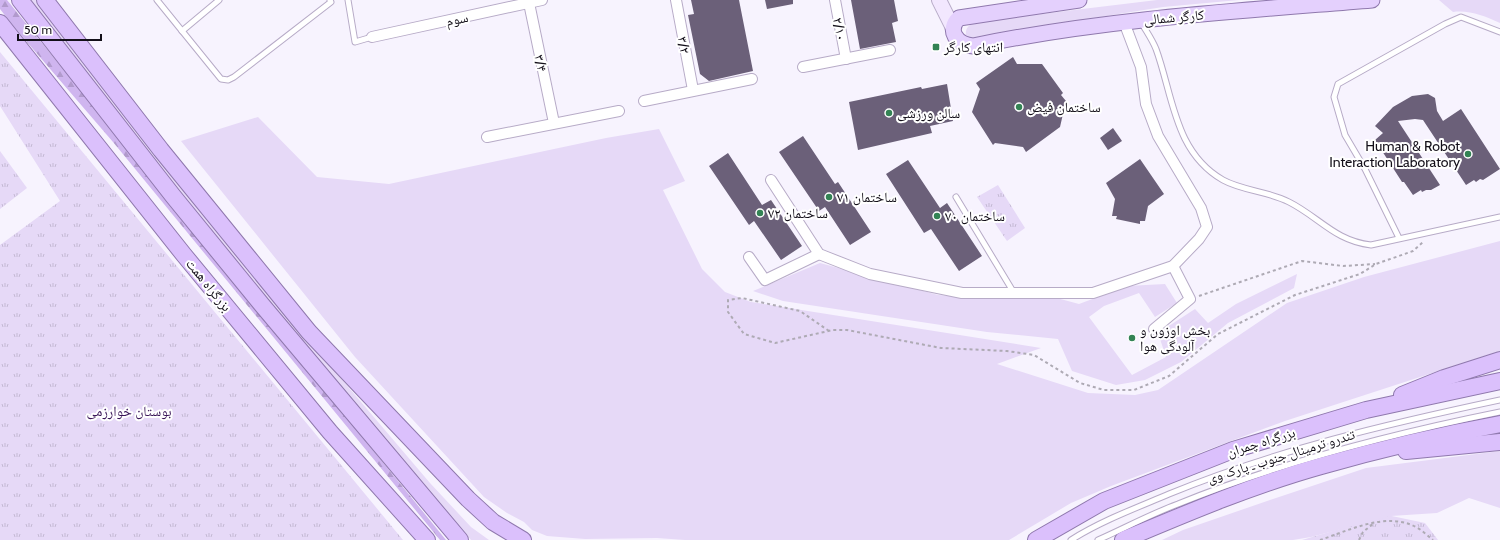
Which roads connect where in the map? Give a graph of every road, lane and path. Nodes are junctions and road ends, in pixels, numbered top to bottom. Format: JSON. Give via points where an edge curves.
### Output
{"nodes":[{"id":1,"x":20,"y":0,"type":"edge"},
{"id":2,"x":44,"y":0,"type":"edge"},
{"id":3,"x":157,"y":0,"type":"edge"},
{"id":4,"x":219,"y":0,"type":"edge"},
{"id":5,"x":330,"y":0,"type":"edge"},
{"id":6,"x":348,"y":0,"type":"edge"},
{"id":7,"x":542,"y":0,"type":"edge"},
{"id":8,"x":676,"y":0,"type":"edge"},
{"id":9,"x":835,"y":0,"type":"edge"},
{"id":10,"x":939,"y":0,"type":"edge"},
{"id":11,"x":1071,"y":0,"type":"edge"},
{"id":12,"x":1077,"y":0,"type":"edge"},
{"id":13,"x":1372,"y":0,"type":"edge"},
{"id":14,"x":529,"y":3,"type":"junction"},
{"id":15,"x":1140,"y":19,"type":"junction"},
{"id":16,"x":1124,"y":22,"type":"junction"},
{"id":17,"x":0,"y":23,"type":"edge"},
{"id":18,"x":953,"y":28,"type":"junction"},
{"id":19,"x":182,"y":31,"type":"junction"},
{"id":20,"x":1500,"y":32,"type":"edge"},
{"id":21,"x":372,"y":37,"type":"joint"},
{"id":22,"x":890,"y":50,"type":"dead end"},
{"id":23,"x":846,"y":59,"type":"junction"},
{"id":24,"x":803,"y":67,"type":"dead end"},
{"id":25,"x":752,"y":79,"type":"dead end"},
{"id":26,"x":693,"y":90,"type":"junction"},
{"id":27,"x":644,"y":101,"type":"dead end"},
{"id":28,"x":619,"y":111,"type":"dead end"},
{"id":29,"x":554,"y":123,"type":"junction"},
{"id":30,"x":487,"y":137,"type":"dead end"},
{"id":31,"x":771,"y":180,"type":"dead end"},
{"id":32,"x":956,"y":197,"type":"dead end"},
{"id":33,"x":1500,"y":217,"type":"edge"},
{"id":34,"x":1433,"y":232,"type":"junction"},
{"id":35,"x":1399,"y":238,"type":"junction"},
{"id":36,"x":819,"y":254,"type":"junction"},
{"id":37,"x":749,"y":257,"type":"dead end"},
{"id":38,"x":1376,"y":264,"type":"junction"},
{"id":39,"x":1173,"y":266,"type":"junction"},
{"id":40,"x":1015,"y":294,"type":"junction"},
{"id":41,"x":1190,"y":299,"type":"junction"},
{"id":42,"x":1154,"y":329,"type":"dead end"},
{"id":43,"x":829,"y":331,"type":"junction"},
{"id":44,"x":1500,"y":360,"type":"edge"},
{"id":45,"x":1500,"y":381,"type":"edge"},
{"id":46,"x":1500,"y":400,"type":"edge"},
{"id":47,"x":1366,"y":410,"type":"junction"},
{"id":48,"x":1500,"y":412,"type":"edge"},
{"id":49,"x":1500,"y":424,"type":"edge"},
{"id":50,"x":1500,"y":442,"type":"edge"},
{"id":51,"x":1372,"y":452,"type":"junction"},
{"id":52,"x":410,"y":520,"type":"junction"},
{"id":53,"x":1375,"y":522,"type":"junction"},
{"id":54,"x":1041,"y":537,"type":"edge"},
{"id":55,"x":421,"y":540,"type":"edge"},
{"id":56,"x":427,"y":540,"type":"edge"},
{"id":57,"x":460,"y":540,"type":"edge"},
{"id":58,"x":523,"y":540,"type":"edge"},
{"id":59,"x":1030,"y":540,"type":"edge"},
{"id":60,"x":1071,"y":540,"type":"edge"},
{"id":61,"x":1098,"y":540,"type":"edge"},
{"id":62,"x":1122,"y":540,"type":"edge"},
{"id":63,"x":1320,"y":540,"type":"edge"},
{"id":64,"x":1358,"y":540,"type":"edge"},
{"id":65,"x":1433,"y":540,"type":"edge"}],
"edges":[{"from":1,"to":57,"type":"highway","name":"بزرگراه همت","via":[[173,196]]},
{"from":2,"to":58,"type":"highway","via":[[161,150],[309,332],[468,499],[493,522]]},
{"from":3,"to":19,"type":"lane"},
{"from":4,"to":19,"type":"lane"},
{"from":5,"to":19,"type":"lane","via":[[331,2],[228,80],[221,79]]},
{"from":6,"to":21,"type":"lane","via":[[355,42]]},
{"from":7,"to":14,"type":"street","name":"سوم"},
{"from":8,"to":26,"type":"street","name":"۳/۲"},
{"from":9,"to":23,"type":"street","name":"۲/۱۰"},
{"from":10,"to":18,"type":"main road"},
{"from":11,"to":12,"type":"main road"},
{"from":12,"to":18,"type":"main road","via":[[959,18],[954,22]]},
{"from":13,"to":15,"type":"main road","name":"کارگر شمالی"},
{"from":14,"to":21,"type":"street","name":"سوم"},
{"from":14,"to":29,"type":"street","name":"۳/۴"},
{"from":15,"to":16,"type":"main road","name":"کارگر شمالی"},
{"from":15,"to":35,"type":"lane","via":[[1155,47],[1174,117],[1193,152],[1207,167],[1223,180],[1289,202],[1327,228],[1356,243],[1371,245]]},
{"from":16,"to":18,"type":"main road","name":"کارگر شمالی","via":[[967,46],[957,39]]},
{"from":16,"to":39,"type":"street","via":[[1141,67],[1146,104],[1158,136],[1201,208],[1207,228]]},
{"from":17,"to":52,"type":"highway","name":"بزرگراه همت","via":[[184,255],[325,426]]},
{"from":20,"to":35,"type":"lane","via":[[1461,17],[1338,84],[1334,97],[1345,135]]},
{"from":22,"to":23,"type":"street","name":"۲/۱۰"},
{"from":23,"to":24,"type":"street","name":"۲/۱۰"},
{"from":25,"to":26,"type":"street"},
{"from":26,"to":27,"type":"street"},
{"from":28,"to":29,"type":"street"},
{"from":29,"to":30,"type":"street"},
{"from":31,"to":36,"type":"street"},
{"from":32,"to":40,"type":"lane"},
{"from":33,"to":34,"type":"lane"},
{"from":34,"to":35,"type":"lane"},
{"from":34,"to":38,"type":"path","via":[[1413,251]]},
{"from":36,"to":37,"type":"street","via":[[765,280]]},
{"from":36,"to":40,"type":"street","via":[[870,274],[962,293]]},
{"from":38,"to":41,"type":"path","via":[[1343,266],[1302,261]]},
{"from":38,"to":43,"type":"path","via":[[1360,274],[1295,294],[1218,334],[1169,376],[1134,390],[1104,390],[1080,383],[1034,355],[1007,350],[941,348],[847,330]]},
{"from":39,"to":40,"type":"street","via":[[1093,293]]},
{"from":39,"to":41,"type":"street"},
{"from":41,"to":42,"type":"street"},
{"from":43,"to":43,"type":"path","via":[[775,343],[744,334],[728,312],[728,300],[742,298],[800,311]]},
{"from":44,"to":47,"type":"highway","via":[[1444,378]]},
{"from":45,"to":47,"type":"highway","name":"بزرگراه چمران"},
{"from":46,"to":60,"type":"lane","name":"تندرو ترمینال جنوب ـ پارک وی","via":[[1402,421],[1284,452],[1202,480],[1134,508]]},
{"from":47,"to":54,"type":"highway","name":"بزرگراه چمران","via":[[1232,450],[1162,477],[1104,501]]},
{"from":48,"to":61,"type":"lane","via":[[1324,454],[1251,477],[1177,504]]},
{"from":49,"to":51,"type":"highway","via":[[1438,435]]},
{"from":50,"to":51,"type":"highway","via":[[1441,449]]},
{"from":51,"to":62,"type":"highway","via":[[1255,488]]},
{"from":52,"to":55,"type":"highway"},
{"from":52,"to":56,"type":"highway","name":"بزرگراه همت"},
{"from":53,"to":63,"type":"path"},
{"from":53,"to":64,"type":"path"},
{"from":53,"to":65,"type":"path","via":[[1395,521],[1415,526]]},
{"from":54,"to":59,"type":"highway","name":"بزرگراه چمران"}]}
